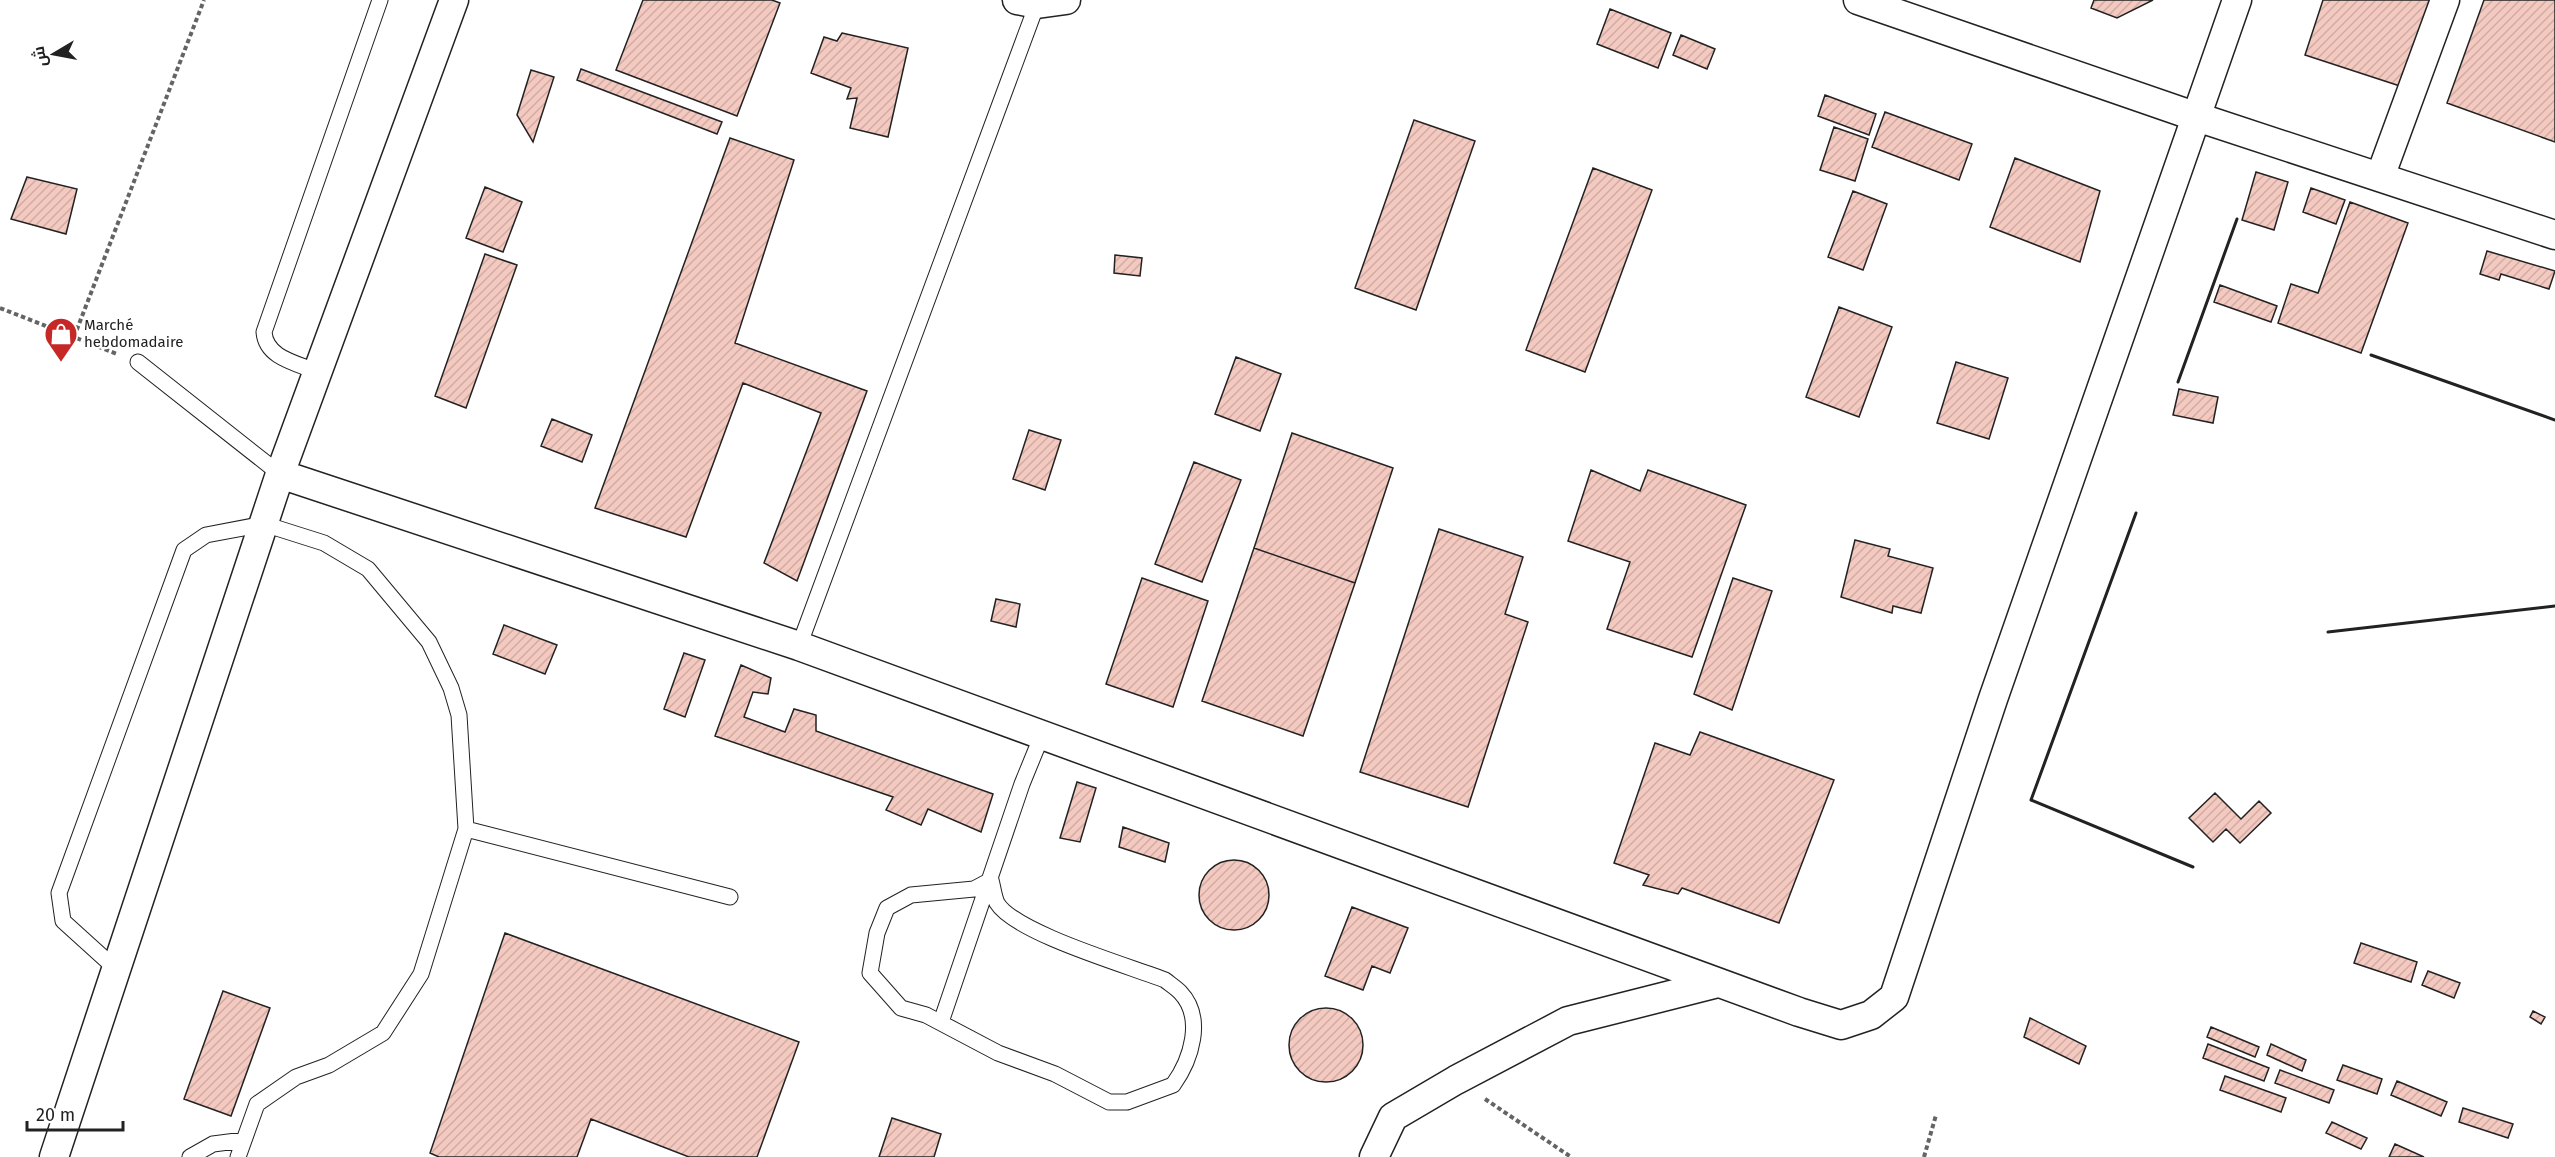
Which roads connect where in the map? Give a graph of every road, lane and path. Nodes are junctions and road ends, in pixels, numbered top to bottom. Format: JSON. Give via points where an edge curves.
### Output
{"nodes":[{"id":1,"x":204,"y":0,"type":"edge"},
{"id":2,"x":380,"y":0,"type":"edge"},
{"id":3,"x":454,"y":0,"type":"edge"},
{"id":4,"x":1066,"y":0,"type":"edge"},
{"id":5,"x":1858,"y":0,"type":"edge"},
{"id":6,"x":2237,"y":0,"type":"edge"},
{"id":7,"x":2445,"y":0,"type":"edge"},
{"id":8,"x":1027,"y":2,"type":"edge"},
{"id":9,"x":2197,"y":117,"type":"junction"},
{"id":10,"x":2380,"y":177,"type":"junction"},
{"id":11,"x":2553,"y":228,"type":"edge"},
{"id":12,"x":0,"y":308,"type":"edge"},
{"id":13,"x":74,"y":337,"type":"junction"},
{"id":14,"x":138,"y":362,"type":"joint"},
{"id":15,"x":318,"y":372,"type":"junction"},
{"id":16,"x":280,"y":474,"type":"junction"},
{"id":17,"x":264,"y":524,"type":"junction"},
{"id":18,"x":799,"y":646,"type":"junction"},
{"id":19,"x":1042,"y":735,"type":"junction"},
{"id":20,"x":466,"y":829,"type":"junction"},
{"id":21,"x":991,"y":880,"type":"junction"},
{"id":22,"x":730,"y":897,"type":"dead end"},
{"id":23,"x":116,"y":969,"type":"junction"},
{"id":24,"x":1718,"y":983,"type":"junction"},
{"id":25,"x":941,"y":1022,"type":"junction"},
{"id":26,"x":1456,"y":1080,"type":"junction"},
{"id":27,"x":1936,"y":1115,"type":"dead end"},
{"id":28,"x":244,"y":1140,"type":"junction"},
{"id":29,"x":54,"y":1157,"type":"edge"},
{"id":30,"x":190,"y":1157,"type":"edge"},
{"id":31,"x":238,"y":1157,"type":"edge"},
{"id":32,"x":1374,"y":1157,"type":"edge"},
{"id":33,"x":1571,"y":1157,"type":"edge"},
{"id":34,"x":1924,"y":1157,"type":"edge"}],
"edges":[{"from":1,"to":13,"type":"path"},
{"from":2,"to":15,"type":"lane","via":[[264,332],[271,352]]},
{"from":3,"to":15,"type":"street"},
{"from":4,"to":8,"type":"street"},
{"from":5,"to":9,"type":"street"},
{"from":6,"to":9,"type":"street"},
{"from":7,"to":10,"type":"street"},
{"from":8,"to":18,"type":"lane"},
{"from":9,"to":10,"type":"street"},
{"from":9,"to":24,"type":"street","via":[[1993,699],[1894,997],[1871,1015],[1841,1025]]},
{"from":10,"to":11,"type":"street"},
{"from":12,"to":13,"type":"path"},
{"from":13,"to":14,"type":"path"},
{"from":14,"to":16,"type":"lane"},
{"from":15,"to":16,"type":"street"},
{"from":16,"to":17,"type":"street"},
{"from":16,"to":18,"type":"street"},
{"from":17,"to":20,"type":"lane","via":[[324,543],[368,570],[429,642],[459,714]]},
{"from":17,"to":23,"type":"street"},
{"from":17,"to":23,"type":"lane","via":[[206,535],[184,550],[59,893],[63,921]]},
{"from":18,"to":19,"type":"street"},
{"from":19,"to":21,"type":"lane"},
{"from":19,"to":24,"type":"street"},
{"from":20,"to":22,"type":"lane"},
{"from":20,"to":28,"type":"lane","via":[[421,974],[383,1033],[329,1065],[296,1077],[257,1104]]},
{"from":21,"to":25,"type":"lane"},
{"from":21,"to":25,"type":"lane","via":[[974,889],[911,896],[887,908],[877,933],[870,973],[874,979],[901,1008]]},
{"from":21,"to":25,"type":"lane","via":[[997,903],[1016,921],[1038,933],[1165,980],[1181,993],[1190,1008],[1191,1051],[1173,1085],[1134,1100],[1109,1102],[1055,1074],[998,1053]]},
{"from":23,"to":29,"type":"street"},
{"from":24,"to":26,"type":"street","via":[[1568,1021]]},
{"from":26,"to":32,"type":"street","via":[[1393,1118]]},
{"from":26,"to":33,"type":"path"},
{"from":27,"to":34,"type":"path"},
{"from":28,"to":30,"type":"lane","via":[[213,1144]]},
{"from":28,"to":31,"type":"lane"}]}
